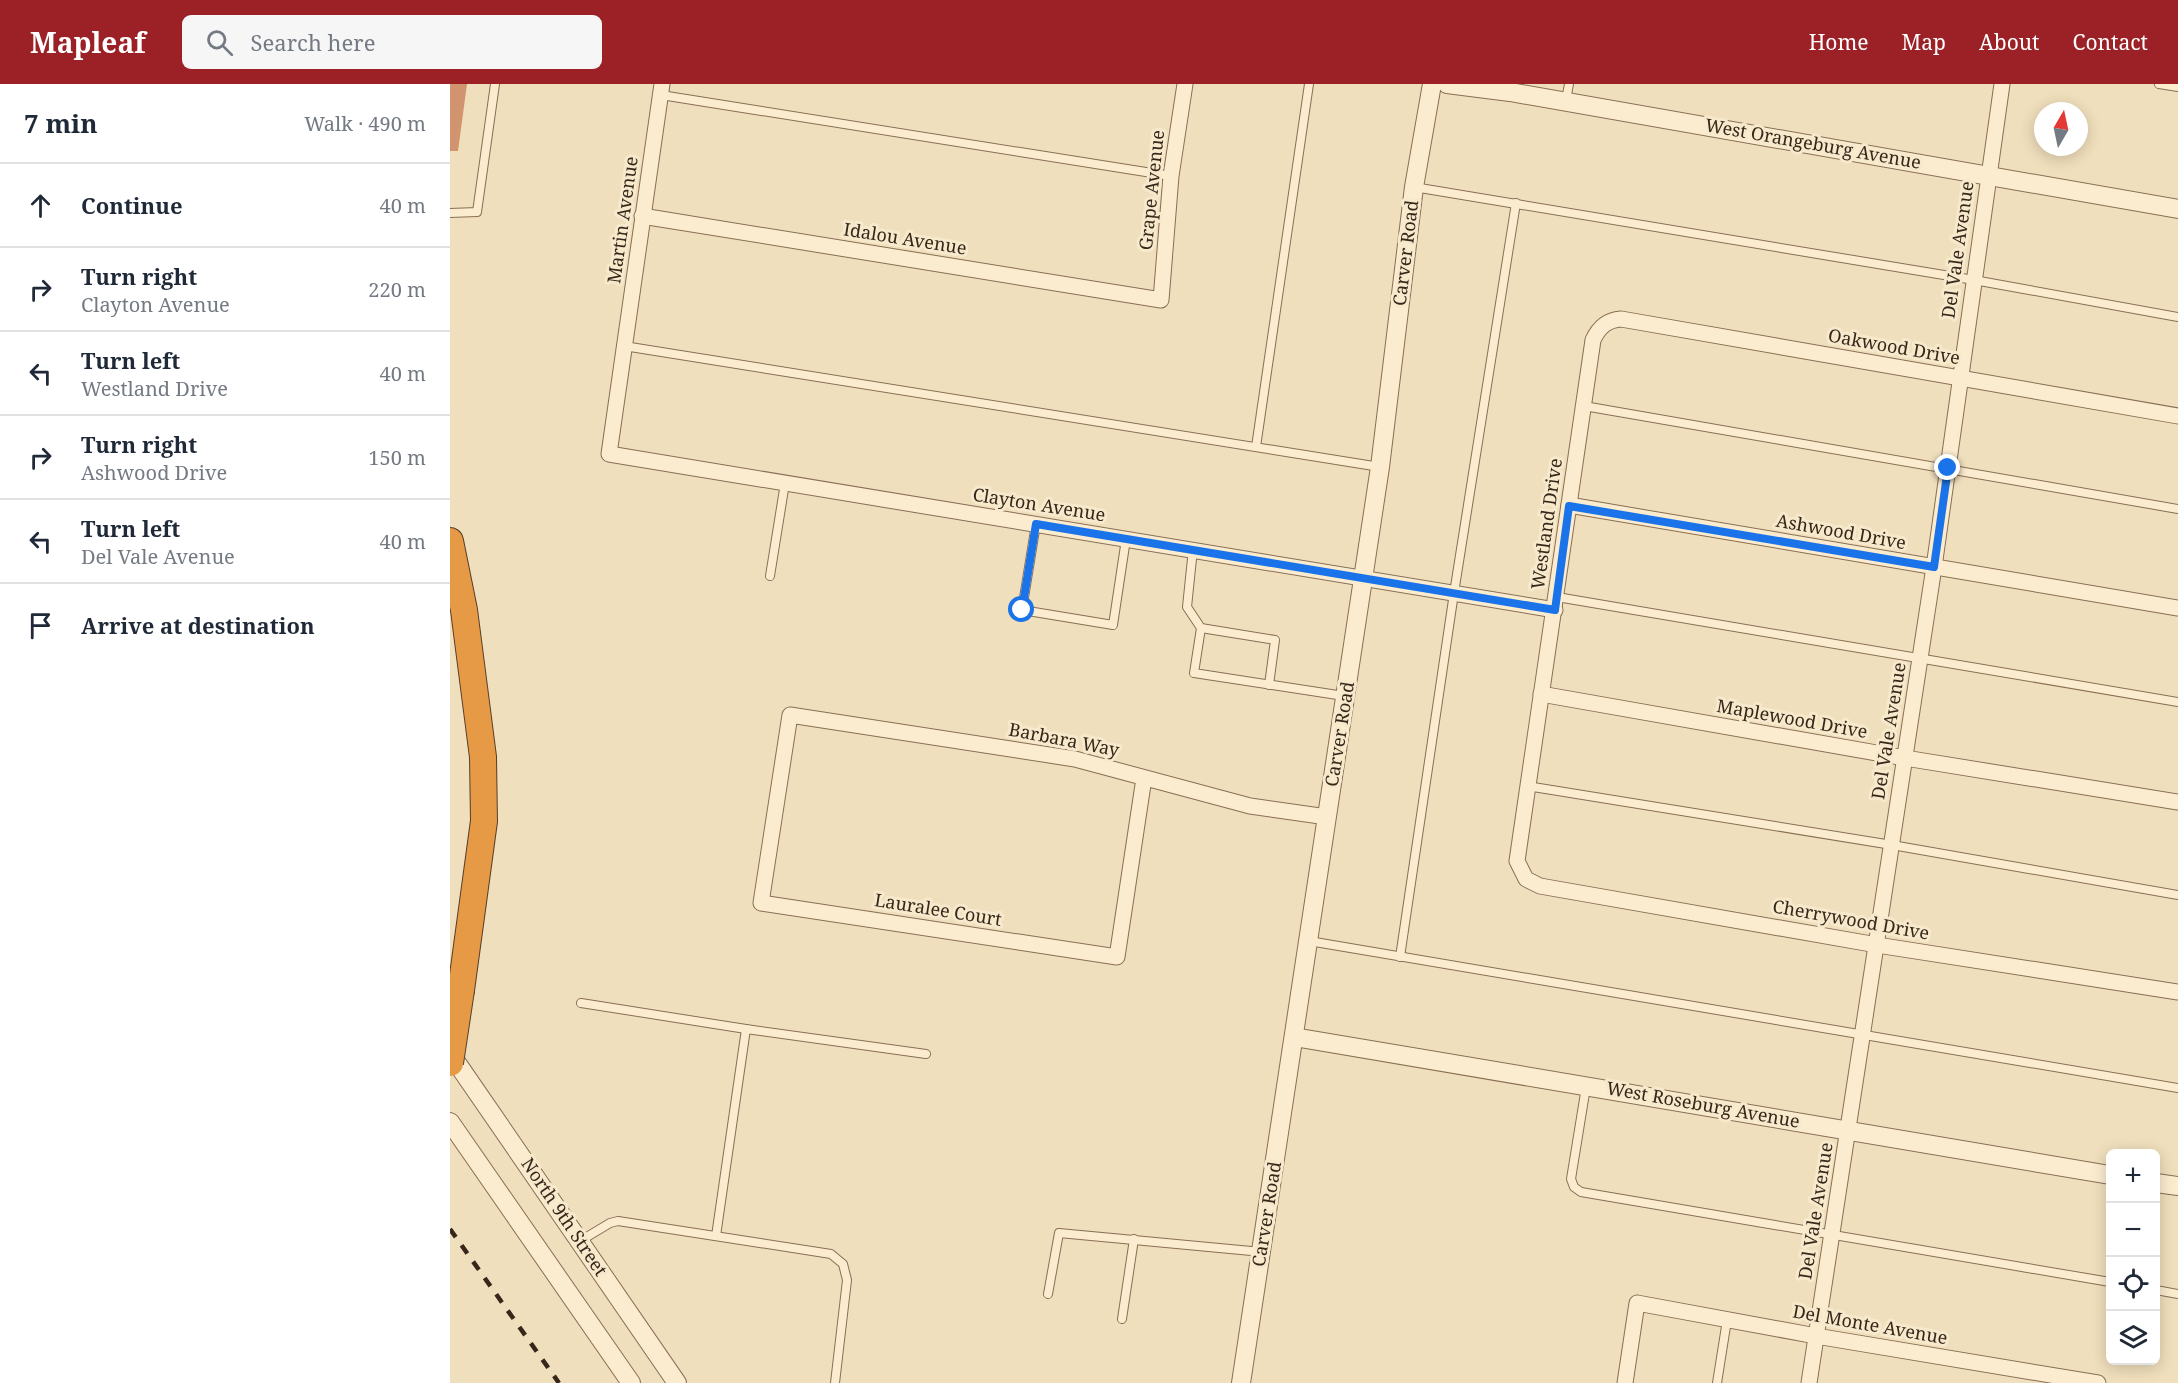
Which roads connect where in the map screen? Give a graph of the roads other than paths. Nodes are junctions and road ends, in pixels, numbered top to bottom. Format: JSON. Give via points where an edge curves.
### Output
{"nodes":[{"id":1,"x":495,"y":84,"type":"edge"},
{"id":2,"x":1185,"y":84,"type":"edge"},
{"id":3,"x":1309,"y":84,"type":"edge"},
{"id":4,"x":1432,"y":84,"type":"edge"},
{"id":5,"x":1447,"y":84,"type":"edge"},
{"id":6,"x":2002,"y":84,"type":"edge"},
{"id":7,"x":2159,"y":84,"type":"edge"},
{"id":8,"x":2178,"y":87,"type":"edge"},
{"id":9,"x":662,"y":89,"type":"edge"},
{"id":10,"x":1567,"y":93,"type":"edge"},
{"id":11,"x":1989,"y":174,"type":"junction"},
{"id":12,"x":1171,"y":177,"type":"junction"},
{"id":13,"x":1414,"y":187,"type":"junction"},
{"id":14,"x":1516,"y":203,"type":"junction"},
{"id":15,"x":2178,"y":209,"type":"edge"},
{"id":16,"x":450,"y":213,"type":"edge"},
{"id":17,"x":642,"y":216,"type":"junction"},
{"id":18,"x":1974,"y":280,"type":"junction"},
{"id":19,"x":1161,"y":300,"type":"joint"},
{"id":20,"x":2178,"y":317,"type":"edge"},
{"id":21,"x":1604,"y":324,"type":"joint"},
{"id":22,"x":623,"y":353,"type":"junction"},
{"id":23,"x":1960,"y":378,"type":"junction"},
{"id":24,"x":1584,"y":406,"type":"junction"},
{"id":25,"x":2178,"y":416,"type":"edge"},
{"id":26,"x":1256,"y":447,"type":"junction"},
{"id":27,"x":1380,"y":467,"type":"junction"},
{"id":28,"x":1948,"y":468,"type":"junction"},
{"id":29,"x":784,"y":483,"type":"junction"},
{"id":30,"x":1569,"y":506,"type":"junction"},
{"id":31,"x":2178,"y":509,"type":"edge"},
{"id":32,"x":1036,"y":524,"type":"junction"},
{"id":33,"x":1126,"y":539,"type":"junction"},
{"id":34,"x":450,"y":542,"type":"edge"},
{"id":35,"x":1193,"y":549,"type":"junction"},
{"id":36,"x":1934,"y":567,"type":"junction"},
{"id":37,"x":770,"y":576,"type":"dead end"},
{"id":38,"x":1363,"y":577,"type":"junction"},
{"id":39,"x":1454,"y":593,"type":"junction"},
{"id":40,"x":1556,"y":603,"type":"junction"},
{"id":41,"x":2178,"y":608,"type":"edge"},
{"id":42,"x":1201,"y":628,"type":"junction"},
{"id":43,"x":1920,"y":659,"type":"junction"},
{"id":44,"x":1269,"y":685,"type":"junction"},
{"id":45,"x":1541,"y":694,"type":"junction"},
{"id":46,"x":1345,"y":696,"type":"junction"},
{"id":47,"x":2178,"y":702,"type":"edge"},
{"id":48,"x":790,"y":715,"type":"joint"},
{"id":49,"x":1905,"y":759,"type":"junction"},
{"id":50,"x":1144,"y":778,"type":"junction"},
{"id":51,"x":1527,"y":786,"type":"junction"},
{"id":52,"x":2178,"y":802,"type":"edge"},
{"id":53,"x":1327,"y":817,"type":"junction"},
{"id":54,"x":1892,"y":845,"type":"junction"},
{"id":55,"x":1522,"y":874,"type":"joint"},
{"id":56,"x":2178,"y":895,"type":"edge"},
{"id":57,"x":1309,"y":941,"type":"junction"},
{"id":58,"x":1876,"y":945,"type":"junction"},
{"id":59,"x":1400,"y":957,"type":"junction"},
{"id":60,"x":2178,"y":992,"type":"edge"},
{"id":61,"x":581,"y":1003,"type":"dead end"},
{"id":62,"x":746,"y":1029,"type":"junction"},
{"id":63,"x":1863,"y":1034,"type":"junction"},
{"id":64,"x":1294,"y":1037,"type":"junction"},
{"id":65,"x":450,"y":1053,"type":"edge"},
{"id":66,"x":926,"y":1054,"type":"dead end"},
{"id":67,"x":450,"y":1064,"type":"edge"},
{"id":68,"x":1586,"y":1085,"type":"junction"},
{"id":69,"x":2178,"y":1088,"type":"edge"},
{"id":70,"x":450,"y":1122,"type":"edge"},
{"id":71,"x":1849,"y":1130,"type":"junction"},
{"id":72,"x":2106,"y":1174,"type":"edge"},
{"id":73,"x":2160,"y":1184,"type":"edge"},
{"id":74,"x":2178,"y":1186,"type":"edge"},
{"id":75,"x":1833,"y":1235,"type":"junction"},
{"id":76,"x":716,"y":1236,"type":"junction"},
{"id":77,"x":1134,"y":1239,"type":"junction"},
{"id":78,"x":580,"y":1240,"type":"junction"},
{"id":79,"x":1262,"y":1252,"type":"junction"},
{"id":80,"x":2106,"y":1281,"type":"edge"},
{"id":81,"x":2160,"y":1291,"type":"edge"},
{"id":82,"x":1048,"y":1294,"type":"dead end"},
{"id":83,"x":2178,"y":1294,"type":"edge"},
{"id":84,"x":1122,"y":1319,"type":"dead end"},
{"id":85,"x":1727,"y":1320,"type":"junction"},
{"id":86,"x":1816,"y":1336,"type":"junction"},
{"id":87,"x":631,"y":1383,"type":"edge"},
{"id":88,"x":677,"y":1383,"type":"edge"},
{"id":89,"x":835,"y":1383,"type":"edge"},
{"id":90,"x":1241,"y":1383,"type":"edge"},
{"id":91,"x":1625,"y":1383,"type":"edge"},
{"id":92,"x":1717,"y":1383,"type":"edge"},
{"id":93,"x":1809,"y":1383,"type":"edge"},
{"id":94,"x":2098,"y":1383,"type":"edge"}],
"edges":[{"from":1,"to":16,"type":"lane","via":[[477,212]]},
{"from":2,"to":12,"type":"street","name":"Grape Avenue"},
{"from":3,"to":26,"type":"lane"},
{"from":4,"to":13,"type":"street","name":"Carver Road"},
{"from":5,"to":10,"type":"street","name":"West Orangeburg Avenue","via":[[1510,92]]},
{"from":6,"to":11,"type":"street","name":"Del Vale Avenue"},
{"from":7,"to":8,"type":"lane"},
{"from":9,"to":12,"type":"lane"},
{"from":9,"to":17,"type":"street","name":"Martin Avenue"},
{"from":10,"to":11,"type":"street","name":"West Orangeburg Avenue"},
{"from":11,"to":15,"type":"street","name":"West Orangeburg Avenue"},
{"from":11,"to":18,"type":"street","name":"Del Vale Avenue"},
{"from":12,"to":19,"type":"street","name":"Grape Avenue"},
{"from":13,"to":14,"type":"lane"},
{"from":13,"to":27,"type":"street","name":"Carver Road"},
{"from":14,"to":18,"type":"lane"},
{"from":14,"to":39,"type":"lane"},
{"from":17,"to":19,"type":"street","name":"Idalou Avenue"},
{"from":17,"to":22,"type":"street","name":"Martin Avenue"},
{"from":18,"to":20,"type":"lane"},
{"from":18,"to":23,"type":"street","name":"Del Vale Avenue"},
{"from":21,"to":23,"type":"street","name":"Oakwood Drive","via":[[1621,319]]},
{"from":21,"to":24,"type":"street","name":"Westland Drive","via":[[1593,340]]},
{"from":22,"to":26,"type":"lane"},
{"from":22,"to":29,"type":"street","name":"Clayton Avenue","via":[[609,454]]},
{"from":23,"to":25,"type":"street","name":"Oakwood Drive"},
{"from":23,"to":28,"type":"street","name":"Del Vale Avenue"},
{"from":24,"to":28,"type":"lane"},
{"from":24,"to":30,"type":"street","name":"Westland Drive"},
{"from":26,"to":27,"type":"lane"},
{"from":27,"to":38,"type":"street","name":"Carver Road"},
{"from":28,"to":31,"type":"lane"},
{"from":28,"to":36,"type":"street","name":"Del Vale Avenue"},
{"from":29,"to":32,"type":"street","name":"Clayton Avenue"},
{"from":29,"to":37,"type":"lane"},
{"from":30,"to":36,"type":"street","name":"Ashwood Drive"},
{"from":30,"to":40,"type":"street","name":"Westland Drive"},
{"from":32,"to":33,"type":"street","name":"Clayton Avenue"},
{"from":32,"to":33,"type":"lane","via":[[1022,610],[1113,625]]},
{"from":33,"to":35,"type":"street","name":"Clayton Avenue"},
{"from":34,"to":67,"type":"highway","bridge":true,"via":[[464,610],[483,757],[483,821]]},
{"from":35,"to":38,"type":"street","name":"Clayton Avenue"},
{"from":35,"to":42,"type":"lane","via":[[1187,607]]},
{"from":36,"to":41,"type":"street","name":"Ashwood Drive"},
{"from":36,"to":43,"type":"street","name":"Del Vale Avenue"},
{"from":38,"to":39,"type":"street","name":"Clayton Avenue"},
{"from":38,"to":46,"type":"street","name":"Carver Road"},
{"from":39,"to":40,"type":"street","name":"Clayton Avenue"},
{"from":39,"to":59,"type":"lane"},
{"from":40,"to":43,"type":"lane"},
{"from":40,"to":45,"type":"street","name":"Westland Drive"},
{"from":42,"to":44,"type":"lane","via":[[1275,640]]},
{"from":42,"to":44,"type":"lane","via":[[1194,673]]},
{"from":43,"to":47,"type":"lane"},
{"from":43,"to":49,"type":"street","name":"Del Vale Avenue"},
{"from":44,"to":46,"type":"lane"},
{"from":45,"to":49,"type":"street","name":"Maplewood Drive"},
{"from":45,"to":51,"type":"street","name":"Westland Drive"},
{"from":46,"to":53,"type":"street","name":"Carver Road"},
{"from":48,"to":50,"type":"street","name":"Barbara Way","via":[[1075,759]]},
{"from":48,"to":50,"type":"street","name":"Lauralee Court","via":[[762,903],[1118,957]]},
{"from":49,"to":52,"type":"street","name":"Maplewood Drive"},
{"from":49,"to":54,"type":"street","name":"Del Vale Avenue"},
{"from":50,"to":53,"type":"street","name":"Barbara Way","via":[[1250,806]]},
{"from":51,"to":54,"type":"lane"},
{"from":51,"to":55,"type":"street","name":"Westland Drive","via":[[1517,852]]},
{"from":53,"to":57,"type":"street","name":"Carver Road"},
{"from":54,"to":56,"type":"lane"},
{"from":54,"to":58,"type":"street","name":"Del Vale Avenue"},
{"from":55,"to":58,"type":"street","name":"Cherrywood Drive","via":[[1540,886]]},
{"from":57,"to":59,"type":"lane"},
{"from":57,"to":64,"type":"street","name":"Carver Road"},
{"from":58,"to":60,"type":"street","name":"Cherrywood Drive"},
{"from":58,"to":63,"type":"street","name":"Del Vale Avenue"},
{"from":59,"to":63,"type":"lane"},
{"from":61,"to":62,"type":"lane"},
{"from":62,"to":66,"type":"lane"},
{"from":62,"to":76,"type":"lane"},
{"from":63,"to":69,"type":"lane"},
{"from":63,"to":71,"type":"street","name":"Del Vale Avenue"},
{"from":64,"to":68,"type":"street","name":"West Roseburg Avenue"},
{"from":64,"to":79,"type":"street","name":"Carver Road"},
{"from":65,"to":78,"type":"street","name":"North 9th Street"},
{"from":68,"to":71,"type":"street","name":"West Roseburg Avenue"},
{"from":68,"to":75,"type":"lane","via":[[1571,1179],[1581,1192]]},
{"from":70,"to":87,"type":"street"},
{"from":71,"to":72,"type":"street","name":"West Roseburg Avenue"},
{"from":71,"to":75,"type":"street","name":"Del Vale Avenue"},
{"from":73,"to":74,"type":"street"},
{"from":75,"to":80,"type":"lane"},
{"from":75,"to":86,"type":"street","name":"Del Vale Avenue"},
{"from":76,"to":78,"type":"lane","via":[[618,1221]]},
{"from":76,"to":89,"type":"lane","via":[[831,1254],[843,1264],[847,1280]]},
{"from":77,"to":79,"type":"lane"},
{"from":77,"to":82,"type":"lane","via":[[1059,1233]]},
{"from":77,"to":84,"type":"lane"},
{"from":78,"to":88,"type":"street","name":"North 9th Street"},
{"from":79,"to":90,"type":"street","name":"Carver Road"},
{"from":81,"to":83,"type":"lane"},
{"from":85,"to":86,"type":"street","name":"Del Monte Avenue"},
{"from":85,"to":91,"type":"street","name":"Del Monte Avenue","via":[[1637,1303]]},
{"from":85,"to":92,"type":"lane"},
{"from":86,"to":93,"type":"street","name":"Del Vale Avenue"},
{"from":86,"to":94,"type":"street","name":"Del Monte Avenue"}]}
